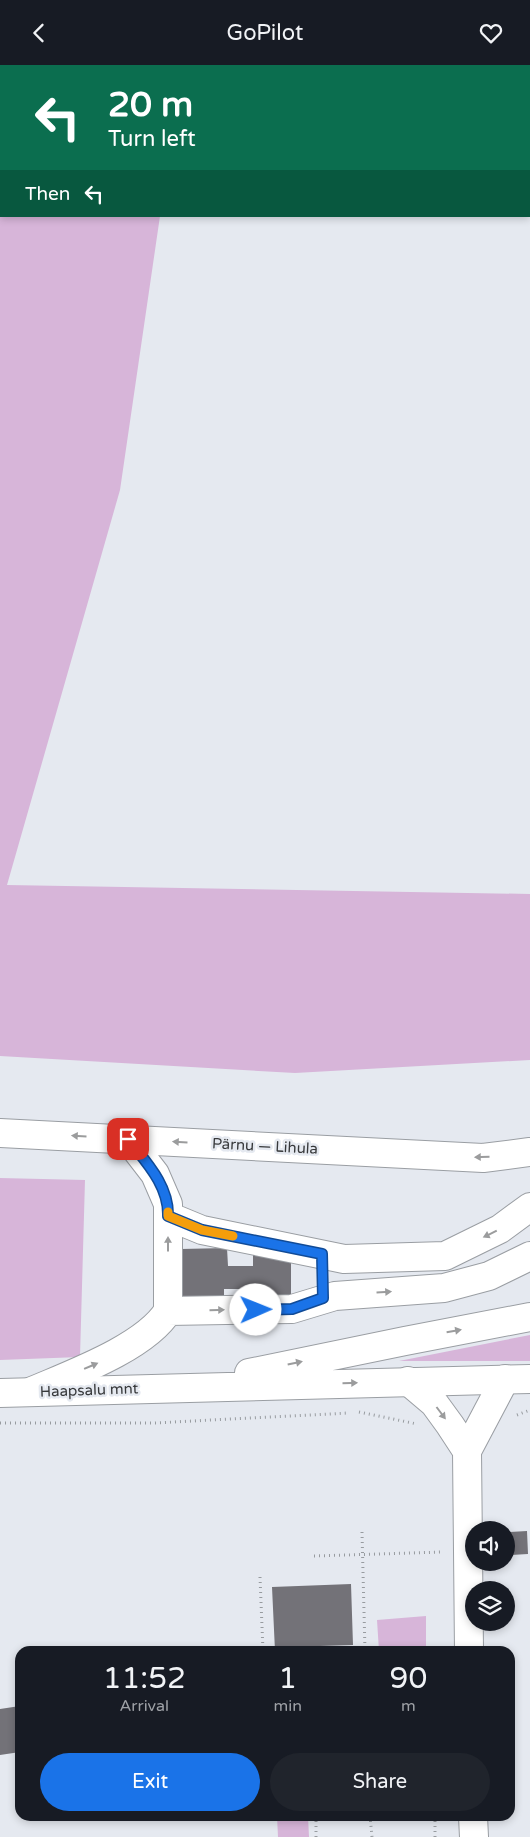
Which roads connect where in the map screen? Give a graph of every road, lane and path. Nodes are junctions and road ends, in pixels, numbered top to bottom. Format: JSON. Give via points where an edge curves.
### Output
{"nodes":[{"id":1,"x":0,"y":1133,"type":"edge"},
{"id":2,"x":128,"y":1139,"type":"junction"},
{"id":3,"x":530,"y":1152,"type":"edge"},
{"id":4,"x":530,"y":1207,"type":"edge"},
{"id":5,"x":168,"y":1216,"type":"junction"},
{"id":6,"x":322,"y":1254,"type":"junction"},
{"id":7,"x":530,"y":1257,"type":"edge"},
{"id":8,"x":323,"y":1298,"type":"junction"},
{"id":9,"x":168,"y":1311,"type":"junction"},
{"id":10,"x":530,"y":1317,"type":"edge"},
{"id":11,"x":518,"y":1379,"type":"edge"},
{"id":12,"x":408,"y":1381,"type":"junction"},
{"id":13,"x":179,"y":1388,"type":"junction"},
{"id":14,"x":30,"y":1392,"type":"junction"},
{"id":15,"x":0,"y":1393,"type":"edge"},
{"id":16,"x":530,"y":1410,"type":"edge"},
{"id":17,"x":0,"y":1423,"type":"edge"},
{"id":18,"x":481,"y":1423,"type":"junction"},
{"id":19,"x":450,"y":1425,"type":"junction"},
{"id":20,"x":467,"y":1451,"type":"junction"},
{"id":21,"x":467,"y":1521,"type":"edge"},
{"id":22,"x":362,"y":1532,"type":"dead end"},
{"id":23,"x":465,"y":1551,"type":"edge"},
{"id":24,"x":363,"y":1554,"type":"junction"},
{"id":25,"x":314,"y":1556,"type":"dead end"},
{"id":26,"x":467,"y":1571,"type":"edge"},
{"id":27,"x":260,"y":1577,"type":"dead end"},
{"id":28,"x":263,"y":1646,"type":"edge"},
{"id":29,"x":365,"y":1646,"type":"edge"},
{"id":30,"x":469,"y":1646,"type":"edge"},
{"id":31,"x":316,"y":1821,"type":"edge"},
{"id":32,"x":370,"y":1821,"type":"edge"},
{"id":33,"x":435,"y":1821,"type":"edge"},
{"id":34,"x":473,"y":1821,"type":"edge"},
{"id":35,"x":316,"y":1837,"type":"edge"},
{"id":36,"x":372,"y":1837,"type":"edge"},
{"id":37,"x":435,"y":1837,"type":"edge"},
{"id":38,"x":474,"y":1837,"type":"edge"}],
"edges":[{"from":2,"to":1,"type":"main road","name":"Pärnu — Lihula","one_way":true},
{"from":3,"to":2,"type":"main road","name":"Pärnu — Lihula","one_way":true,"via":[[483,1158]]},
{"from":2,"to":5,"type":"main road","via":[[156,1174],[168,1204]]},
{"from":4,"to":6,"type":"main road","one_way":true,"via":[[500,1229],[444,1256],[344,1259]]},
{"from":5,"to":6,"type":"main road","via":[[202,1230]]},
{"from":9,"to":5,"type":"main road","one_way":true},
{"from":6,"to":8,"type":"main road"},
{"from":8,"to":7,"type":"main road","one_way":true,"via":[[444,1288],[489,1275]]},
{"from":9,"to":8,"type":"main road","one_way":true,"via":[[292,1309]]},
{"from":14,"to":9,"type":"main road","one_way":true,"via":[[99,1363],[137,1340]]},
{"from":13,"to":10,"type":"main road","one_way":true},
{"from":11,"to":12,"type":"main road"},
{"from":11,"to":18,"type":"main road"},
{"from":13,"to":12,"type":"main road","one_way":true},
{"from":12,"to":19,"type":"main road","one_way":true,"via":[[434,1403]]},
{"from":13,"to":14,"type":"main road","name":"Haapsalu mnt"},
{"from":14,"to":15,"type":"main road","name":"Haapsalu mnt"},
{"from":16,"to":18,"type":"path","via":[[507,1419]]},
{"from":17,"to":19,"type":"path","via":[[154,1423],[361,1412],[414,1424]]},
{"from":18,"to":20,"type":"main road"},
{"from":19,"to":20,"type":"main road"},
{"from":20,"to":21,"type":"main road"},
{"from":22,"to":24,"type":"path"},
{"from":23,"to":24,"type":"path"},
{"from":24,"to":25,"type":"path"},
{"from":24,"to":29,"type":"path"},
{"from":26,"to":30,"type":"main road"},
{"from":27,"to":28,"type":"path"},
{"from":31,"to":35,"type":"path"},
{"from":32,"to":36,"type":"path"},
{"from":33,"to":37,"type":"path"},
{"from":34,"to":38,"type":"main road"}]}
